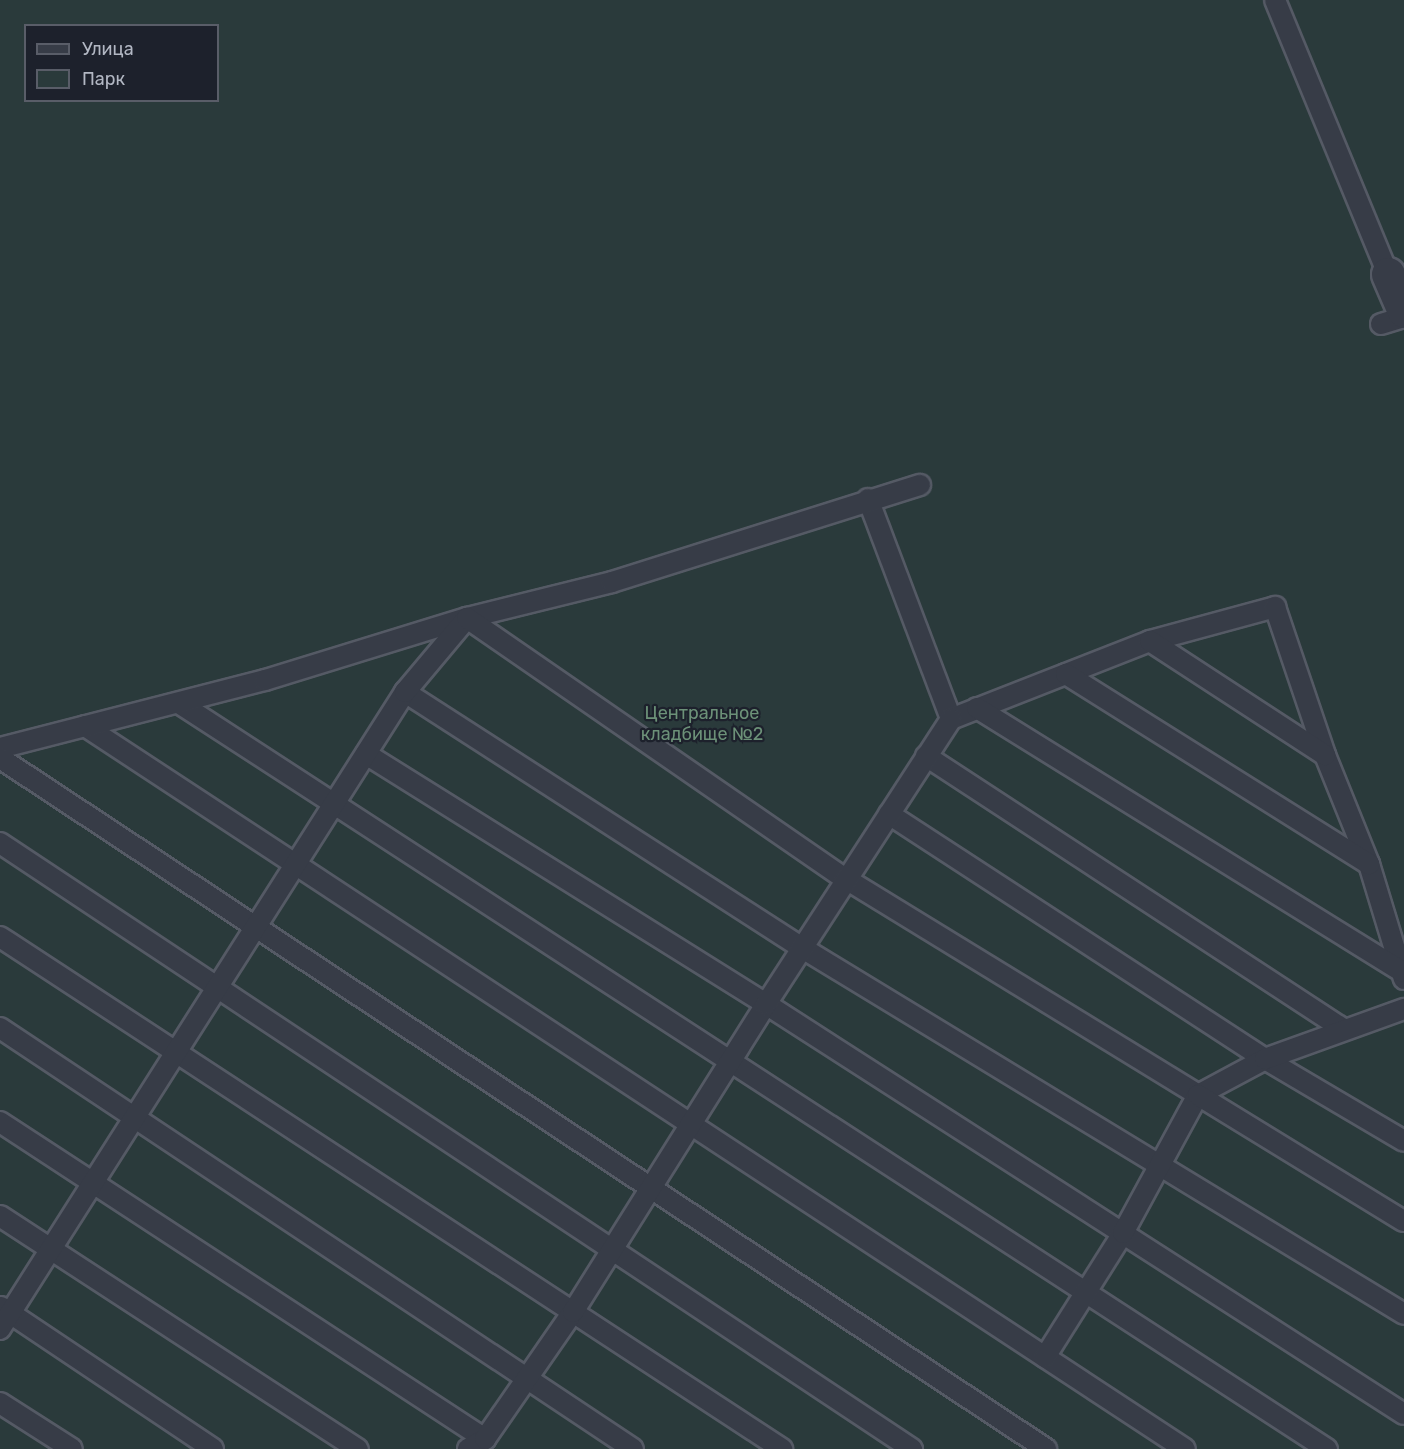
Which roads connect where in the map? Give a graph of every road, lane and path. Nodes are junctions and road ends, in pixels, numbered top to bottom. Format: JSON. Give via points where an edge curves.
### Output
{"nodes":[{"id":1,"x":1275,"y":0,"type":"edge"},
{"id":2,"x":1388,"y":274,"type":"joint"},
{"id":3,"x":1393,"y":317,"type":"edge"},
{"id":4,"x":1404,"y":317,"type":"edge"},
{"id":5,"x":920,"y":485,"type":"dead end"},
{"id":6,"x":868,"y":499,"type":"junction"},
{"id":7,"x":467,"y":618,"type":"junction"},
{"id":8,"x":1150,"y":641,"type":"junction"},
{"id":9,"x":1066,"y":674,"type":"junction"},
{"id":10,"x":405,"y":692,"type":"junction"},
{"id":11,"x":179,"y":703,"type":"junction"},
{"id":12,"x":977,"y":708,"type":"junction"},
{"id":13,"x":951,"y":719,"type":"junction"},
{"id":14,"x":85,"y":726,"type":"junction"},
{"id":15,"x":0,"y":748,"type":"edge"},
{"id":16,"x":366,"y":754,"type":"junction"},
{"id":17,"x":1325,"y":755,"type":"junction"},
{"id":18,"x":926,"y":756,"type":"junction"},
{"id":19,"x":0,"y":758,"type":"edge"},
{"id":20,"x":334,"y":804,"type":"junction"},
{"id":21,"x":889,"y":814,"type":"junction"},
{"id":22,"x":0,"y":843,"type":"edge"},
{"id":23,"x":296,"y":864,"type":"junction"},
{"id":24,"x":1369,"y":864,"type":"junction"},
{"id":25,"x":846,"y":879,"type":"junction"},
{"id":26,"x":256,"y":927,"type":"junction"},
{"id":27,"x":0,"y":937,"type":"edge"},
{"id":28,"x":804,"y":949,"type":"junction"},
{"id":29,"x":1403,"y":975,"type":"edge"},
{"id":30,"x":217,"y":987,"type":"junction"},
{"id":31,"x":766,"y":1004,"type":"junction"},
{"id":32,"x":1404,"y":1009,"type":"edge"},
{"id":33,"x":0,"y":1028,"type":"edge"},
{"id":34,"x":1343,"y":1029,"type":"junction"},
{"id":35,"x":176,"y":1052,"type":"junction"},
{"id":36,"x":1265,"y":1059,"type":"junction"},
{"id":37,"x":731,"y":1062,"type":"junction"},
{"id":38,"x":1198,"y":1095,"type":"junction"},
{"id":39,"x":136,"y":1115,"type":"junction"},
{"id":40,"x":0,"y":1122,"type":"edge"},
{"id":41,"x":692,"y":1125,"type":"junction"},
{"id":42,"x":1404,"y":1141,"type":"edge"},
{"id":43,"x":1161,"y":1166,"type":"junction"},
{"id":44,"x":93,"y":1183,"type":"junction"},
{"id":45,"x":651,"y":1188,"type":"junction"},
{"id":46,"x":0,"y":1216,"type":"edge"},
{"id":47,"x":1404,"y":1221,"type":"edge"},
{"id":48,"x":1123,"y":1233,"type":"junction"},
{"id":49,"x":51,"y":1249,"type":"junction"},
{"id":50,"x":612,"y":1250,"type":"junction"},
{"id":51,"x":1085,"y":1292,"type":"junction"},
{"id":52,"x":573,"y":1312,"type":"junction"},
{"id":53,"x":1404,"y":1314,"type":"edge"},
{"id":54,"x":3,"y":1316,"type":"edge"},
{"id":55,"x":1045,"y":1358,"type":"junction"},
{"id":56,"x":525,"y":1380,"type":"junction"},
{"id":57,"x":0,"y":1402,"type":"edge"},
{"id":58,"x":1404,"y":1414,"type":"edge"},
{"id":59,"x":477,"y":1444,"type":"edge"},
{"id":60,"x":72,"y":1449,"type":"edge"},
{"id":61,"x":213,"y":1449,"type":"edge"},
{"id":62,"x":358,"y":1449,"type":"edge"},
{"id":63,"x":633,"y":1449,"type":"edge"},
{"id":64,"x":782,"y":1449,"type":"edge"},
{"id":65,"x":912,"y":1449,"type":"edge"},
{"id":66,"x":1046,"y":1449,"type":"edge"},
{"id":67,"x":1185,"y":1449,"type":"edge"},
{"id":68,"x":1327,"y":1449,"type":"edge"}],
"edges":[{"from":1,"to":2,"type":"lane"},
{"from":2,"to":3,"type":"street"},
{"from":3,"to":4,"type":"lane"},
{"from":5,"to":6,"type":"lane"},
{"from":6,"to":7,"type":"lane","via":[[612,582]]},
{"from":6,"to":13,"type":"lane"},
{"from":7,"to":10,"type":"lane"},
{"from":7,"to":11,"type":"lane"},
{"from":7,"to":25,"type":"lane"},
{"from":8,"to":9,"type":"lane"},
{"from":8,"to":17,"type":"lane"},
{"from":8,"to":17,"type":"lane","via":[[1275,606]]},
{"from":9,"to":12,"type":"lane"},
{"from":9,"to":24,"type":"lane"},
{"from":10,"to":16,"type":"lane"},
{"from":10,"to":28,"type":"lane"},
{"from":11,"to":14,"type":"lane"},
{"from":11,"to":20,"type":"lane"},
{"from":12,"to":13,"type":"lane"},
{"from":12,"to":29,"type":"lane"},
{"from":13,"to":18,"type":"lane"},
{"from":14,"to":15,"type":"lane"},
{"from":14,"to":23,"type":"lane"},
{"from":16,"to":20,"type":"lane"},
{"from":16,"to":31,"type":"lane"},
{"from":17,"to":24,"type":"lane"},
{"from":18,"to":21,"type":"lane"},
{"from":18,"to":34,"type":"lane"},
{"from":19,"to":26,"type":"lane"},
{"from":20,"to":23,"type":"lane"},
{"from":20,"to":37,"type":"lane"},
{"from":21,"to":25,"type":"lane"},
{"from":21,"to":36,"type":"lane"},
{"from":22,"to":30,"type":"lane"},
{"from":23,"to":26,"type":"lane"},
{"from":23,"to":41,"type":"lane"},
{"from":24,"to":29,"type":"lane"},
{"from":25,"to":28,"type":"lane"},
{"from":25,"to":38,"type":"lane"},
{"from":26,"to":30,"type":"lane"},
{"from":26,"to":45,"type":"lane"},
{"from":27,"to":35,"type":"lane"},
{"from":28,"to":31,"type":"lane"},
{"from":28,"to":43,"type":"lane"},
{"from":30,"to":35,"type":"lane"},
{"from":30,"to":50,"type":"lane"},
{"from":31,"to":37,"type":"lane"},
{"from":31,"to":48,"type":"lane"},
{"from":32,"to":34,"type":"lane"},
{"from":33,"to":39,"type":"lane"},
{"from":34,"to":36,"type":"lane"},
{"from":35,"to":39,"type":"lane"},
{"from":35,"to":52,"type":"lane"},
{"from":36,"to":38,"type":"lane"},
{"from":36,"to":42,"type":"lane"},
{"from":37,"to":41,"type":"lane"},
{"from":37,"to":51,"type":"lane"},
{"from":38,"to":43,"type":"lane"},
{"from":38,"to":47,"type":"lane"},
{"from":39,"to":44,"type":"lane"},
{"from":39,"to":56,"type":"lane"},
{"from":40,"to":44,"type":"lane"},
{"from":41,"to":45,"type":"lane"},
{"from":41,"to":55,"type":"lane"},
{"from":43,"to":48,"type":"lane"},
{"from":43,"to":53,"type":"lane"},
{"from":44,"to":49,"type":"lane"},
{"from":44,"to":59,"type":"lane"},
{"from":45,"to":50,"type":"lane"},
{"from":45,"to":66,"type":"lane"},
{"from":46,"to":49,"type":"lane"},
{"from":48,"to":51,"type":"lane"},
{"from":48,"to":58,"type":"lane"},
{"from":49,"to":54,"type":"lane"},
{"from":49,"to":62,"type":"lane"},
{"from":50,"to":52,"type":"lane"},
{"from":50,"to":65,"type":"lane"},
{"from":51,"to":55,"type":"lane"},
{"from":51,"to":68,"type":"lane"},
{"from":52,"to":56,"type":"lane"},
{"from":52,"to":64,"type":"lane"},
{"from":54,"to":61,"type":"lane"},
{"from":55,"to":67,"type":"lane"},
{"from":56,"to":59,"type":"lane"},
{"from":56,"to":63,"type":"lane"},
{"from":57,"to":60,"type":"lane"}]}
